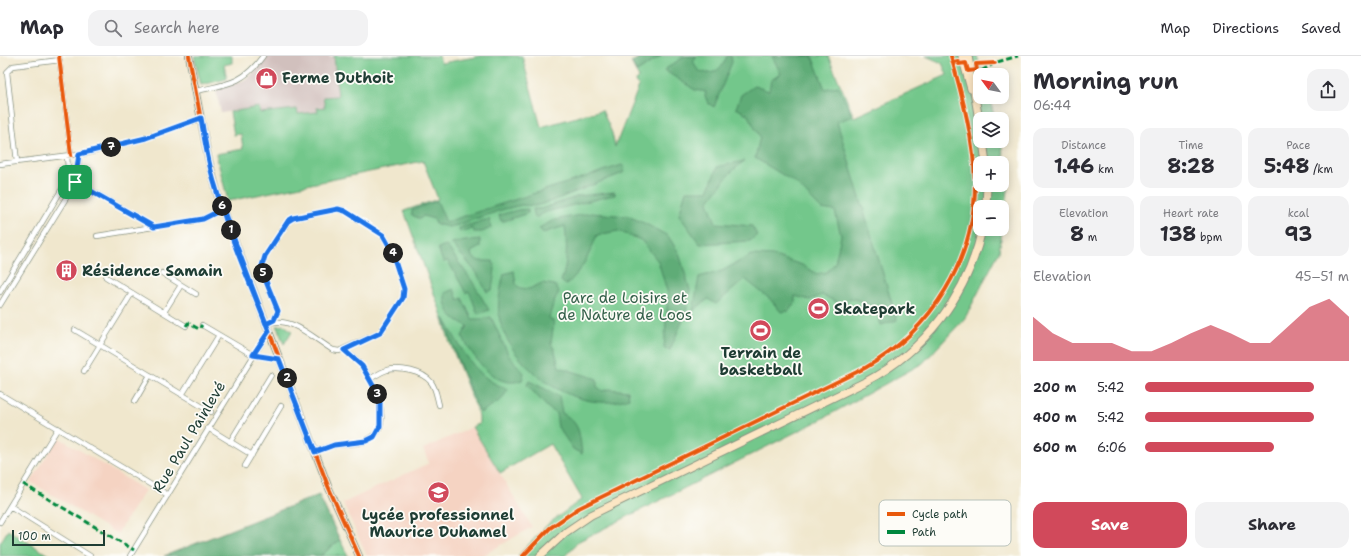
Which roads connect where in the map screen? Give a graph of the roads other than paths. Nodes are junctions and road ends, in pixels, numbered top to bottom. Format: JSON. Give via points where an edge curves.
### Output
{"nodes":[{"id":1,"x":189,"y":56,"type":"edge"},
{"id":2,"x":263,"y":56,"type":"edge"},
{"id":3,"x":962,"y":56,"type":"edge"},
{"id":4,"x":968,"y":56,"type":"edge"},
{"id":5,"x":60,"y":58,"type":"edge"},
{"id":6,"x":196,"y":91,"type":"junction"},
{"id":7,"x":973,"y":95,"type":"joint"},
{"id":8,"x":201,"y":118,"type":"junction"},
{"id":9,"x":79,"y":154,"type":"junction"},
{"id":10,"x":69,"y":156,"type":"junction"},
{"id":11,"x":17,"y":162,"type":"junction"},
{"id":12,"x":0,"y":164,"type":"edge"},
{"id":13,"x":75,"y":182,"type":"junction"},
{"id":14,"x":223,"y":209,"type":"junction"},
{"id":15,"x":154,"y":227,"type":"junction"},
{"id":16,"x":97,"y":236,"type":"dead end"},
{"id":17,"x":980,"y":236,"type":"edge"},
{"id":18,"x":162,"y":273,"type":"dead end"},
{"id":19,"x":106,"y":277,"type":"dead end"},
{"id":20,"x":181,"y":285,"type":"junction"},
{"id":21,"x":0,"y":292,"type":"edge"},
{"id":22,"x":132,"y":293,"type":"junction"},
{"id":23,"x":196,"y":294,"type":"dead end"},
{"id":24,"x":0,"y":305,"type":"edge"},
{"id":25,"x":164,"y":312,"type":"junction"},
{"id":26,"x":273,"y":320,"type":"junction"},
{"id":27,"x":266,"y":324,"type":"junction"},
{"id":28,"x":202,"y":325,"type":"dead end"},
{"id":29,"x":186,"y":326,"type":"dead end"},
{"id":30,"x":74,"y":330,"type":"dead end"},
{"id":31,"x":269,"y":331,"type":"junction"},
{"id":32,"x":219,"y":335,"type":"junction"},
{"id":33,"x":100,"y":345,"type":"junction"},
{"id":34,"x":344,"y":350,"type":"junction"},
{"id":35,"x":253,"y":355,"type":"junction"},
{"id":36,"x":279,"y":359,"type":"junction"},
{"id":37,"x":84,"y":371,"type":"dead end"},
{"id":38,"x":271,"y":375,"type":"dead end"},
{"id":39,"x":150,"y":376,"type":"junction"},
{"id":40,"x":370,"y":379,"type":"junction"},
{"id":41,"x":0,"y":394,"type":"edge"},
{"id":42,"x":182,"y":395,"type":"junction"},
{"id":43,"x":135,"y":401,"type":"dead end"},
{"id":44,"x":281,"y":406,"type":"dead end"},
{"id":45,"x":439,"y":406,"type":"dead end"},
{"id":46,"x":211,"y":412,"type":"dead end"},
{"id":47,"x":58,"y":428,"type":"junction"},
{"id":48,"x":208,"y":428,"type":"junction"},
{"id":49,"x":230,"y":442,"type":"junction"},
{"id":50,"x":315,"y":452,"type":"junction"},
{"id":51,"x":252,"y":455,"type":"junction"},
{"id":52,"x":245,"y":466,"type":"dead end"},
{"id":53,"x":168,"y":495,"type":"junction"},
{"id":54,"x":10,"y":506,"type":"junction"},
{"id":55,"x":0,"y":522,"type":"edge"},
{"id":56,"x":90,"y":556,"type":"edge"},
{"id":57,"x":130,"y":556,"type":"edge"},
{"id":58,"x":359,"y":556,"type":"edge"},
{"id":59,"x":540,"y":556,"type":"edge"}],
"edges":[{"from":1,"to":6,"type":"street"},
{"from":2,"to":6,"type":"street","via":[[250,72],[240,79]]},
{"from":3,"to":7,"type":"main road"},
{"from":4,"to":7,"type":"main road"},
{"from":5,"to":10,"type":"street"},
{"from":5,"to":11,"type":"street","via":[[14,66],[7,72]]},
{"from":6,"to":8,"type":"street"},
{"from":8,"to":9,"type":"street","via":[[146,138]]},
{"from":8,"to":14,"type":"street","via":[[209,164]]},
{"from":9,"to":10,"type":"street"},
{"from":9,"to":13,"type":"street"},
{"from":10,"to":11,"type":"street"},
{"from":10,"to":21,"type":"street","via":[[65,184]]},
{"from":11,"to":12,"type":"street"},
{"from":13,"to":15,"type":"street"},
{"from":13,"to":24,"type":"street"},
{"from":14,"to":15,"type":"street","via":[[203,219]]},
{"from":14,"to":27,"type":"street"},
{"from":15,"to":16,"type":"street"},
{"from":17,"to":59,"type":"main road","via":[[971,266],[951,305],[925,338],[892,366],[865,382],[591,515],[566,532]]},
{"from":18,"to":20,"type":"street"},
{"from":19,"to":22,"type":"street"},
{"from":20,"to":23,"type":"street"},
{"from":20,"to":25,"type":"street"},
{"from":22,"to":25,"type":"street"},
{"from":22,"to":33,"type":"street"},
{"from":25,"to":29,"type":"street"},
{"from":26,"to":27,"type":"street"},
{"from":26,"to":34,"type":"street","via":[[286,321],[333,350]]},
{"from":26,"to":34,"type":"street","via":[[278,311],[263,274],[263,262],[284,225],[293,218],[334,209],[345,211],[383,235],[391,249],[404,289],[403,298],[380,333]]},
{"from":27,"to":31,"type":"street"},
{"from":28,"to":32,"type":"street"},
{"from":30,"to":33,"type":"street"},
{"from":31,"to":35,"type":"street","name":"Rue Paul Painlevé"},
{"from":31,"to":36,"type":"street"},
{"from":32,"to":35,"type":"street"},
{"from":32,"to":42,"type":"street"},
{"from":33,"to":37,"type":"street"},
{"from":33,"to":39,"type":"street"},
{"from":34,"to":40,"type":"street","via":[[357,361]]},
{"from":35,"to":36,"type":"street"},
{"from":35,"to":48,"type":"street","name":"Rue Paul Painlevé"},
{"from":36,"to":50,"type":"street"},
{"from":38,"to":49,"type":"street"},
{"from":39,"to":42,"type":"street"},
{"from":39,"to":43,"type":"street"},
{"from":40,"to":45,"type":"street","via":[[384,371],[392,370],[420,374],[433,386]]},
{"from":40,"to":50,"type":"street","via":[[380,402],[377,433],[366,441],[334,445]]},
{"from":41,"to":47,"type":"street"},
{"from":42,"to":46,"type":"street"},
{"from":44,"to":51,"type":"street"},
{"from":47,"to":53,"type":"street"},
{"from":47,"to":54,"type":"street"},
{"from":48,"to":49,"type":"street"},
{"from":48,"to":53,"type":"street","name":"Rue Paul Painlevé"},
{"from":49,"to":51,"type":"street"},
{"from":50,"to":58,"type":"street"},
{"from":51,"to":52,"type":"street"},
{"from":53,"to":57,"type":"street","name":"Rue Paul Painlevé"},
{"from":54,"to":55,"type":"street"},
{"from":54,"to":56,"type":"street"}]}
